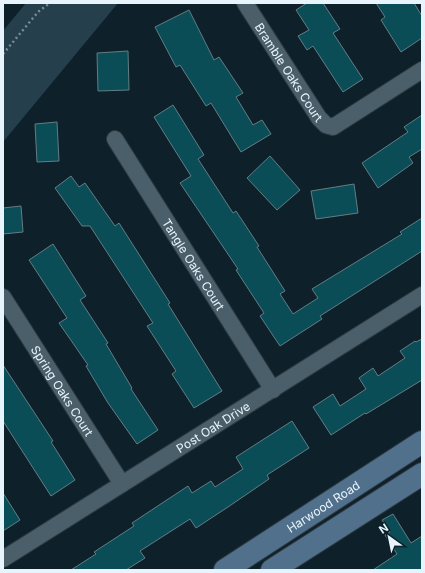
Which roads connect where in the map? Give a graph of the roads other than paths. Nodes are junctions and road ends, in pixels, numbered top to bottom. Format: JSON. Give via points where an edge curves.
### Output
{"nodes":[{"id":1,"x":245,"y":3,"type":"edge"},
{"id":2,"x":422,"y":70,"type":"edge"},
{"id":3,"x":115,"y":139,"type":"dead end"},
{"id":4,"x":422,"y":295,"type":"edge"},
{"id":5,"x":3,"y":297,"type":"edge"},
{"id":6,"x":273,"y":390,"type":"junction"},
{"id":7,"x":422,"y":442,"type":"edge"},
{"id":8,"x":422,"y":474,"type":"edge"},
{"id":9,"x":122,"y":484,"type":"junction"},
{"id":10,"x":3,"y":559,"type":"edge"},
{"id":11,"x":225,"y":570,"type":"edge"},
{"id":12,"x":272,"y":570,"type":"edge"}],
"edges":[{"from":1,"to":2,"type":"street","name":"Bramble Oaks Court","via":[[326,125],[333,127]]},
{"from":3,"to":6,"type":"street","name":"Tangle Oaks Court"},
{"from":4,"to":6,"type":"street","name":"Post Oak Drive"},
{"from":5,"to":9,"type":"street","name":"Spring Oaks Court"},
{"from":6,"to":9,"type":"street","name":"Post Oak Drive"},
{"from":7,"to":11,"type":"main road","name":"Harwood Road"},
{"from":8,"to":12,"type":"main road"},
{"from":9,"to":10,"type":"street","name":"Post Oak Drive"}]}
